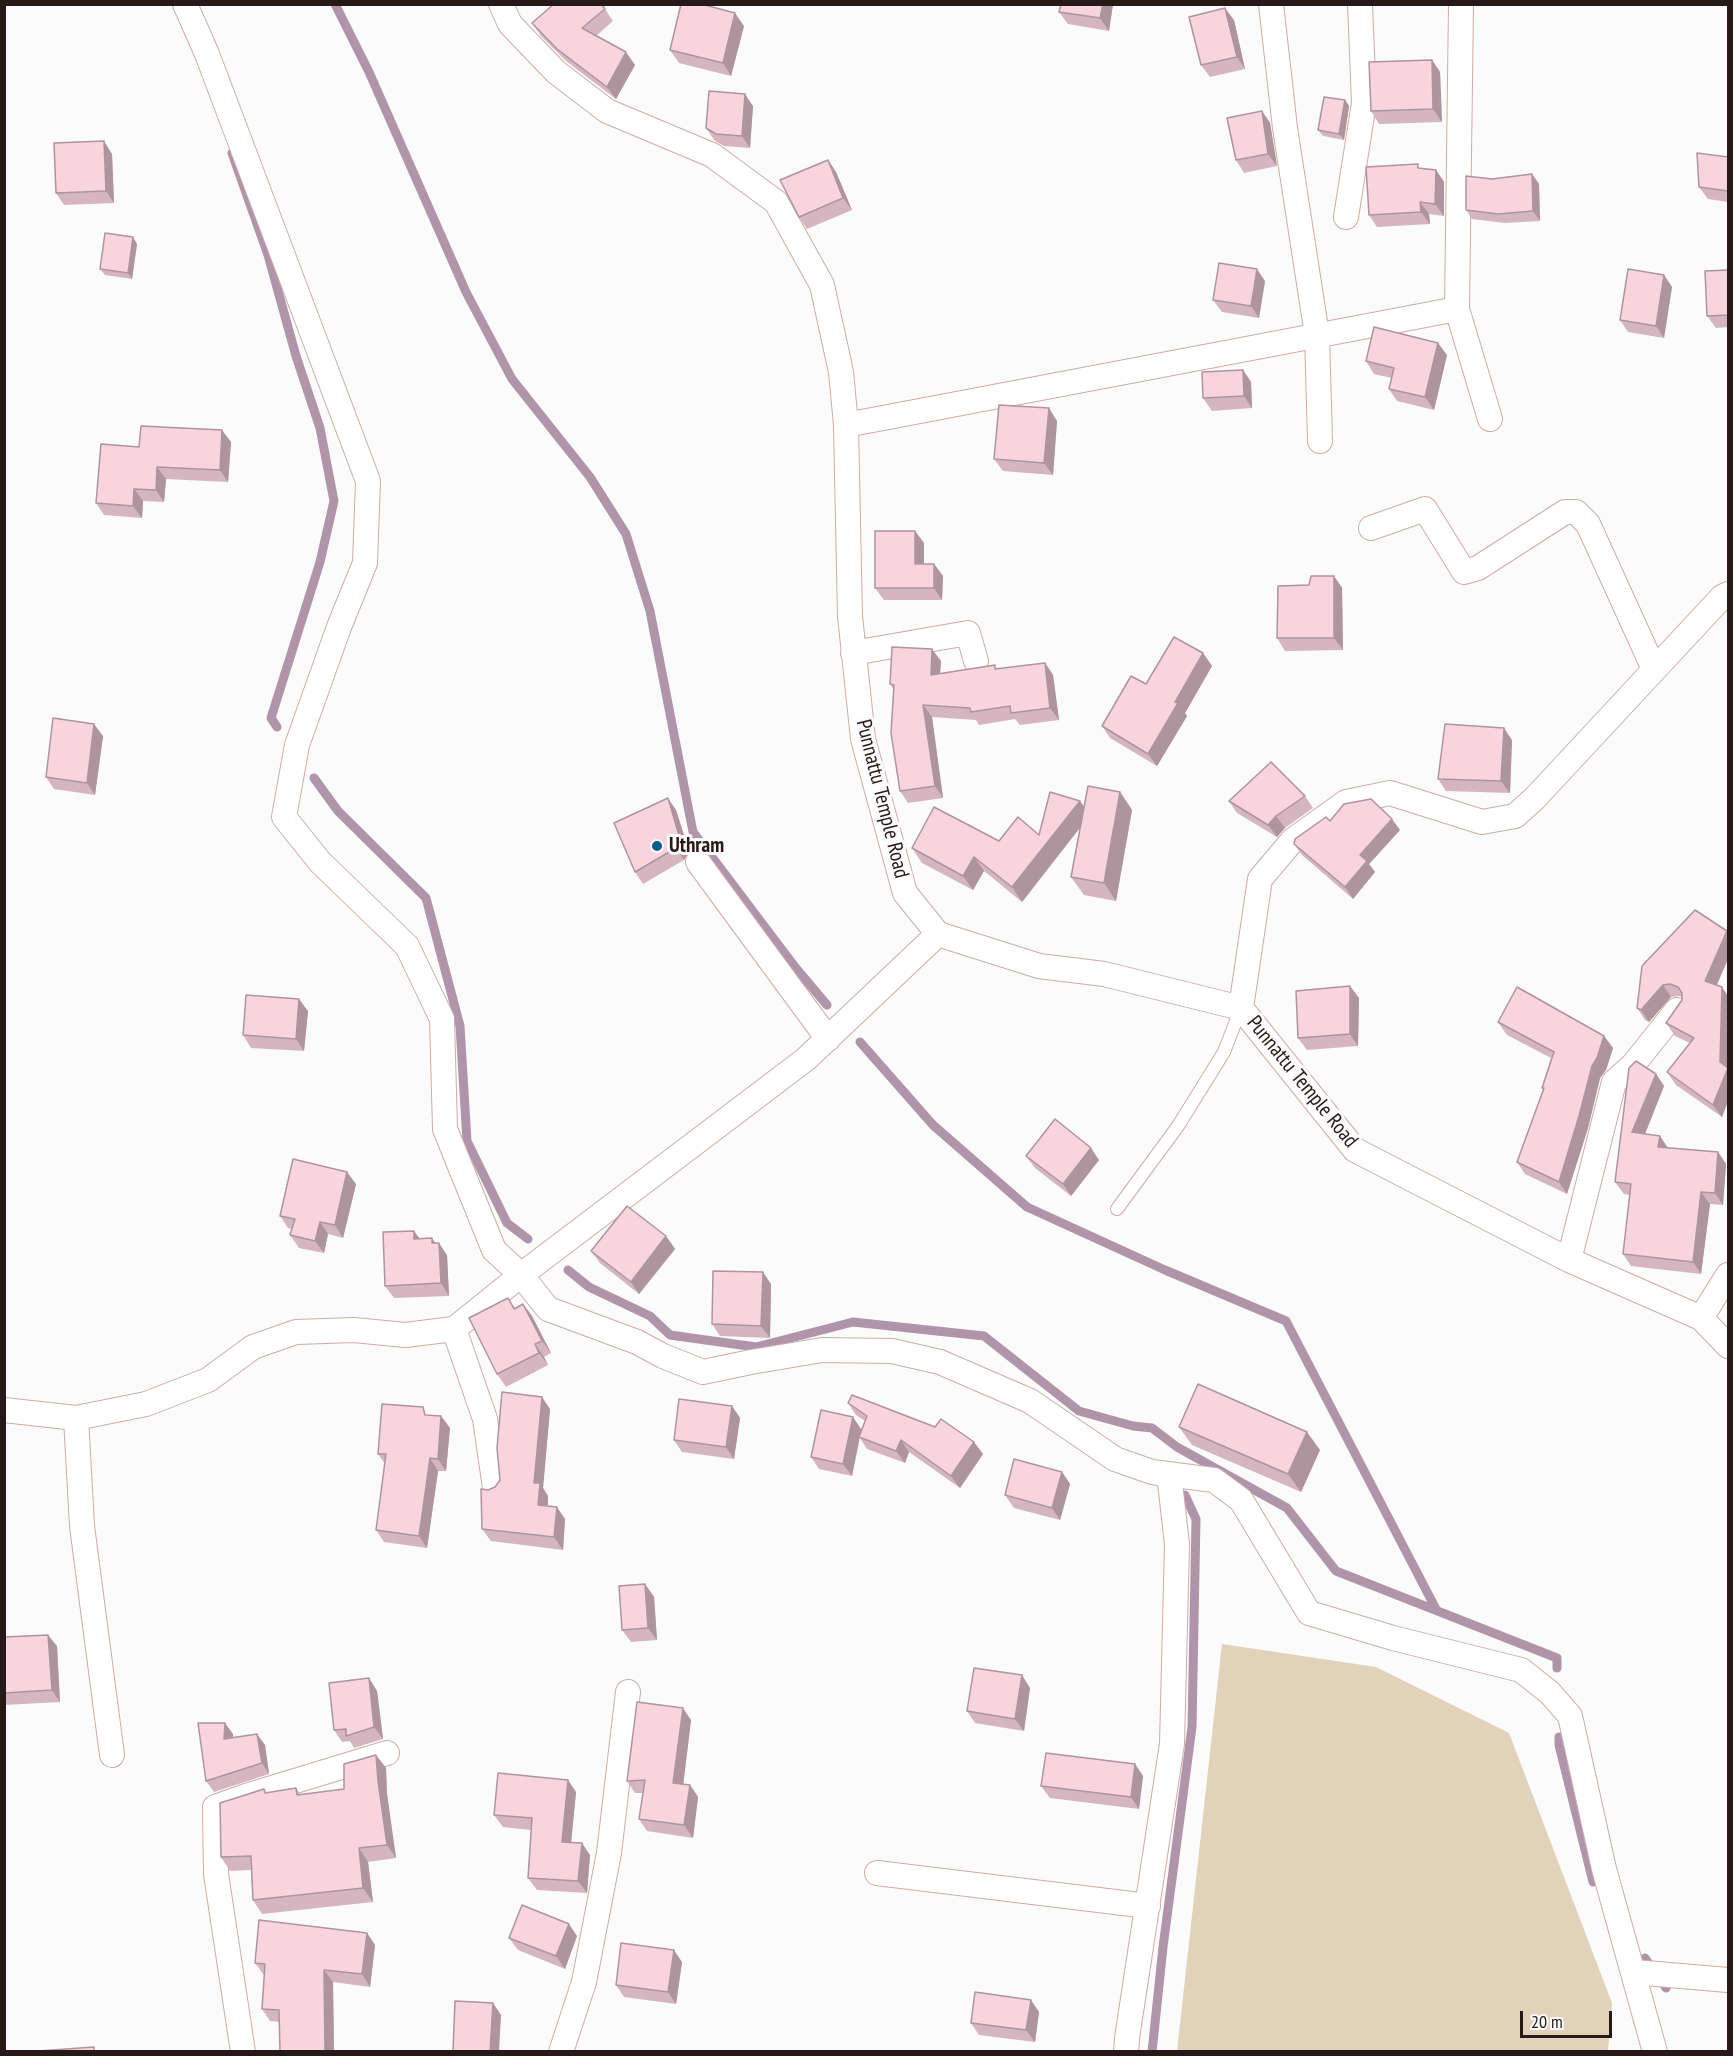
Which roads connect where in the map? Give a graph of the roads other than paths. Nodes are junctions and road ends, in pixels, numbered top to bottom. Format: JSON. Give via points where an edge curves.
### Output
{"nodes":[{"id":1,"x":185,"y":4,"type":"edge"},
{"id":2,"x":501,"y":4,"type":"edge"},
{"id":3,"x":1271,"y":4,"type":"edge"},
{"id":4,"x":1360,"y":4,"type":"edge"},
{"id":5,"x":1461,"y":4,"type":"edge"},
{"id":6,"x":1346,"y":217,"type":"dead end"},
{"id":7,"x":1457,"y":309,"type":"junction"},
{"id":8,"x":1317,"y":335,"type":"junction"},
{"id":9,"x":1490,"y":419,"type":"dead end"},
{"id":10,"x":846,"y":425,"type":"junction"},
{"id":11,"x":1320,"y":441,"type":"dead end"},
{"id":12,"x":1371,"y":528,"type":"dead end"},
{"id":13,"x":1728,"y":594,"type":"edge"},
{"id":14,"x":853,"y":653,"type":"junction"},
{"id":15,"x":976,"y":661,"type":"dead end"},
{"id":16,"x":1654,"y":669,"type":"junction"},
{"id":17,"x":698,"y":862,"type":"dead end"},
{"id":18,"x":938,"y":934,"type":"junction"},
{"id":19,"x":1241,"y":1008,"type":"junction"},
{"id":20,"x":1677,"y":1010,"type":"edge"},
{"id":21,"x":828,"y":1039,"type":"junction"},
{"id":22,"x":1117,"y":1209,"type":"dead end"},
{"id":23,"x":1569,"y":1260,"type":"junction"},
{"id":24,"x":521,"y":1275,"type":"junction"},
{"id":25,"x":1728,"y":1275,"type":"edge"},
{"id":26,"x":1701,"y":1318,"type":"junction"},
{"id":27,"x":454,"y":1329,"type":"junction"},
{"id":28,"x":1728,"y":1346,"type":"edge"},
{"id":29,"x":4,"y":1410,"type":"edge"},
{"id":30,"x":76,"y":1418,"type":"junction"},
{"id":31,"x":1169,"y":1474,"type":"junction"},
{"id":32,"x":495,"y":1488,"type":"edge"},
{"id":33,"x":628,"y":1692,"type":"dead end"},
{"id":34,"x":387,"y":1753,"type":"dead end"},
{"id":35,"x":112,"y":1755,"type":"dead end"},
{"id":36,"x":877,"y":1873,"type":"dead end"},
{"id":37,"x":1148,"y":1906,"type":"junction"},
{"id":38,"x":1634,"y":1972,"type":"junction"},
{"id":39,"x":1728,"y":1980,"type":"edge"},
{"id":40,"x":243,"y":2052,"type":"edge"},
{"id":41,"x":561,"y":2052,"type":"edge"},
{"id":42,"x":1126,"y":2052,"type":"edge"},
{"id":43,"x":1655,"y":2052,"type":"edge"}],
"edges":[{"from":1,"to":24,"type":"street","via":[[368,482],[365,562],[297,745],[284,817],[320,862],[407,946],[442,1019],[445,1129],[494,1250]]},
{"from":2,"to":10,"type":"street","name":"Punnattu Temple Road","via":[[510,24],[556,72],[607,111],[712,154],[776,202],[822,285],[841,372]]},
{"from":3,"to":8,"type":"street","via":[[1285,128]]},
{"from":4,"to":6,"type":"street","via":[[1364,103]]},
{"from":5,"to":7,"type":"street"},
{"from":7,"to":8,"type":"street"},
{"from":7,"to":9,"type":"street"},
{"from":8,"to":10,"type":"street"},
{"from":8,"to":11,"type":"street"},
{"from":10,"to":14,"type":"street","name":"Punnattu Temple Road"},
{"from":12,"to":16,"type":"street","via":[[1425,509],[1464,572],[1478,568],[1565,512],[1576,512],[1588,524]]},
{"from":13,"to":16,"type":"street"},
{"from":14,"to":15,"type":"street","via":[[968,633]]},
{"from":14,"to":18,"type":"street","name":"Punnattu Temple Road","via":[[863,739],[905,892]]},
{"from":16,"to":19,"type":"street","via":[[1515,816],[1482,822],[1390,794],[1346,802],[1293,840],[1260,879]]},
{"from":17,"to":21,"type":"street"},
{"from":18,"to":19,"type":"street","name":"Punnattu Temple Road","via":[[1038,966],[1104,974]]},
{"from":18,"to":21,"type":"street"},
{"from":19,"to":22,"type":"lane","via":[[1224,1052],[1179,1126]]},
{"from":19,"to":23,"type":"street","name":"Punnattu Temple Road","via":[[1355,1150]]},
{"from":20,"to":23,"type":"street","via":[[1633,1065],[1614,1082]]},
{"from":21,"to":24,"type":"street"},
{"from":23,"to":26,"type":"street","name":"Punnattu Temple Road"},
{"from":24,"to":27,"type":"street"},
{"from":24,"to":31,"type":"street","via":[[548,1309],[704,1372],[822,1350],[892,1351],[939,1362],[1030,1401],[1114,1459]]},
{"from":25,"to":26,"type":"street"},
{"from":26,"to":28,"type":"street","name":"Punnattu Temple Road"},
{"from":27,"to":30,"type":"street","via":[[405,1335],[354,1330],[296,1332],[254,1347],[208,1380],[146,1404]]},
{"from":27,"to":32,"type":"street","via":[[485,1419]]},
{"from":29,"to":30,"type":"street"},
{"from":30,"to":35,"type":"street","via":[[82,1526]]},
{"from":31,"to":37,"type":"street","via":[[1177,1544],[1172,1744]]},
{"from":31,"to":38,"type":"street","via":[[1214,1480],[1241,1500],[1310,1613],[1521,1671],[1550,1693],[1570,1716],[1604,1869]]},
{"from":33,"to":41,"type":"street","via":[[609,1853],[584,1982]]},
{"from":34,"to":40,"type":"street","via":[[215,1807],[216,1874]]},
{"from":36,"to":37,"type":"street"},
{"from":37,"to":42,"type":"street"},
{"from":38,"to":39,"type":"street"},
{"from":38,"to":43,"type":"street"}]}
